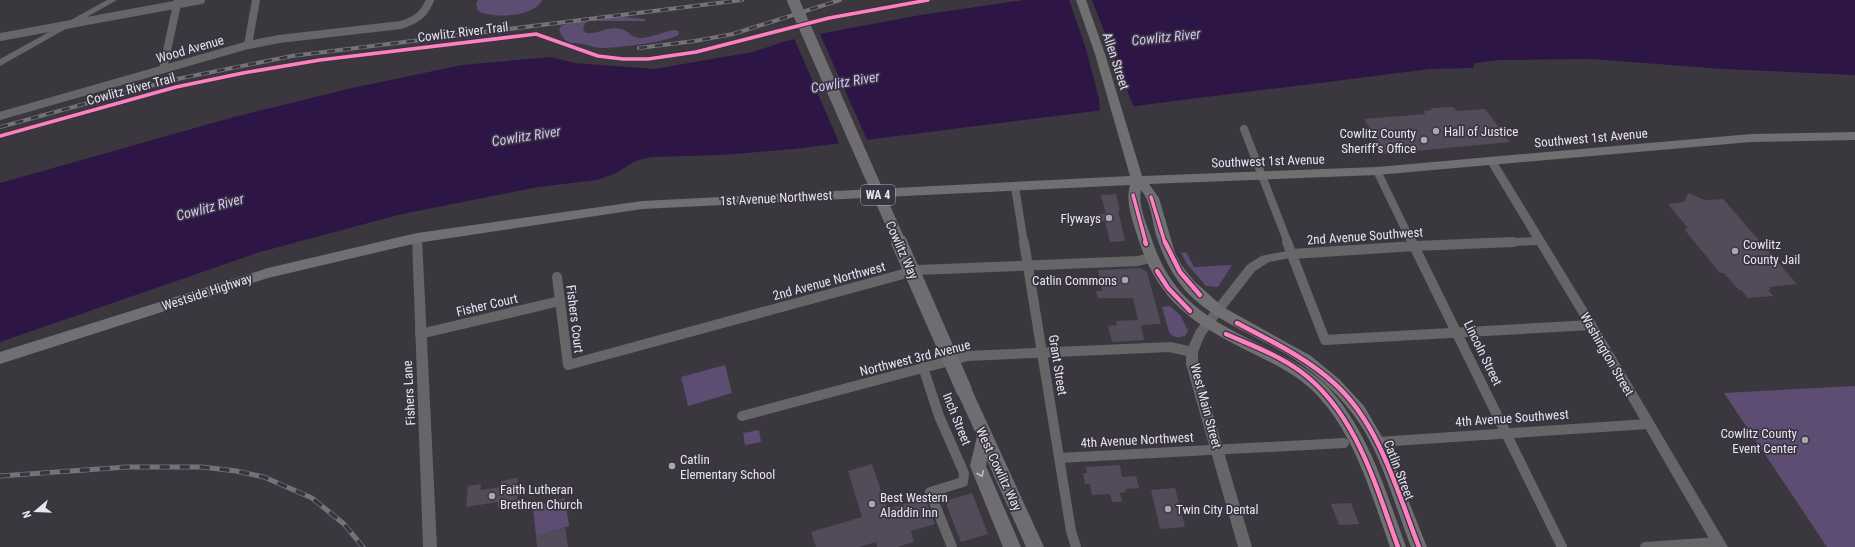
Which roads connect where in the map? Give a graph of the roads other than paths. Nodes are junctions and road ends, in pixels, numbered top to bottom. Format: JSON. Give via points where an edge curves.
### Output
{"nodes":[{"id":1,"x":113,"y":0,"type":"edge"},
{"id":2,"x":201,"y":0,"type":"edge"},
{"id":3,"x":256,"y":0,"type":"edge"},
{"id":4,"x":430,"y":0,"type":"edge"},
{"id":5,"x":793,"y":0,"type":"edge"},
{"id":6,"x":1081,"y":0,"type":"edge"},
{"id":7,"x":178,"y":2,"type":"edge"},
{"id":8,"x":72,"y":23,"type":"junction"},
{"id":9,"x":0,"y":37,"type":"edge"},
{"id":10,"x":248,"y":45,"type":"junction"},
{"id":11,"x":0,"y":63,"type":"edge"},
{"id":12,"x":163,"y":69,"type":"junction"},
{"id":13,"x":0,"y":116,"type":"edge"},
{"id":14,"x":1244,"y":128,"type":"dead end"},
{"id":15,"x":1855,"y":136,"type":"edge"},
{"id":16,"x":1492,"y":162,"type":"junction"},
{"id":17,"x":1377,"y":171,"type":"junction"},
{"id":18,"x":1262,"y":176,"type":"junction"},
{"id":19,"x":1137,"y":180,"type":"junction"},
{"id":20,"x":1015,"y":187,"type":"junction"},
{"id":21,"x":417,"y":238,"type":"junction"},
{"id":22,"x":1539,"y":241,"type":"junction"},
{"id":23,"x":1415,"y":246,"type":"junction"},
{"id":24,"x":1292,"y":254,"type":"junction"},
{"id":25,"x":1150,"y":258,"type":"junction"},
{"id":26,"x":1029,"y":266,"type":"junction"},
{"id":27,"x":557,"y":277,"type":"dead end"},
{"id":28,"x":560,"y":301,"type":"junction"},
{"id":29,"x":1218,"y":311,"type":"junction"},
{"id":30,"x":1208,"y":323,"type":"junction"},
{"id":31,"x":1591,"y":325,"type":"junction"},
{"id":32,"x":1457,"y":332,"type":"junction"},
{"id":33,"x":420,"y":334,"type":"junction"},
{"id":34,"x":1192,"y":352,"type":"junction"},
{"id":35,"x":1042,"y":353,"type":"junction"},
{"id":36,"x":0,"y":358,"type":"edge"},
{"id":37,"x":568,"y":365,"type":"joint"},
{"id":38,"x":923,"y":367,"type":"junction"},
{"id":39,"x":964,"y":390,"type":"joint"},
{"id":40,"x":742,"y":416,"type":"dead end"},
{"id":41,"x":1648,"y":424,"type":"junction"},
{"id":42,"x":1506,"y":432,"type":"junction"},
{"id":43,"x":984,"y":437,"type":"junction"},
{"id":44,"x":1378,"y":442,"type":"junction"},
{"id":45,"x":1344,"y":443,"type":"dead end"},
{"id":46,"x":1218,"y":449,"type":"junction"},
{"id":47,"x":1059,"y":458,"type":"junction"},
{"id":48,"x":1719,"y":545,"type":"edge"},
{"id":49,"x":430,"y":547,"type":"edge"},
{"id":50,"x":952,"y":547,"type":"edge"},
{"id":51,"x":1012,"y":547,"type":"edge"},
{"id":52,"x":1035,"y":547,"type":"edge"},
{"id":53,"x":1076,"y":547,"type":"edge"},
{"id":54,"x":1244,"y":547,"type":"edge"},
{"id":55,"x":1398,"y":547,"type":"edge"},
{"id":56,"x":1419,"y":547,"type":"edge"},
{"id":57,"x":1562,"y":547,"type":"edge"},
{"id":58,"x":1645,"y":547,"type":"edge"}],
"edges":[{"from":1,"to":8,"type":"street"},
{"from":2,"to":7,"type":"street"},
{"from":3,"to":10,"type":"street"},
{"from":4,"to":10,"type":"street","name":"Wood Avenue","via":[[426,12],[418,18],[391,27]]},
{"from":5,"to":39,"type":"main road","name":"Cowlitz Way","number":"WA 4","bridge":true},
{"from":6,"to":19,"type":"main road","name":"Allen Street","via":[[1123,127]]},
{"from":7,"to":8,"type":"street"},
{"from":7,"to":12,"type":"street"},
{"from":8,"to":9,"type":"street"},
{"from":8,"to":11,"type":"street"},
{"from":10,"to":12,"type":"street","name":"Wood Avenue"},
{"from":12,"to":13,"type":"street","name":"Wood Avenue"},
{"from":14,"to":18,"type":"street"},
{"from":15,"to":16,"type":"main road","name":"Southwest 1st Avenue","via":[[1751,138]]},
{"from":16,"to":17,"type":"main road","name":"Southwest 1st Avenue"},
{"from":16,"to":22,"type":"street","name":"Washington Street"},
{"from":17,"to":18,"type":"main road","name":"Southwest 1st Avenue"},
{"from":17,"to":23,"type":"street","name":"Lincoln Street"},
{"from":18,"to":19,"type":"main road","name":"Southwest 1st Avenue"},
{"from":18,"to":24,"type":"street"},
{"from":19,"to":20,"type":"main road","name":"1st Avenue Northwest"},
{"from":19,"to":25,"type":"main road","via":[[1134,195]]},
{"from":19,"to":29,"type":"main road","via":[[1151,194],[1166,245],[1176,268],[1189,285]]},
{"from":20,"to":21,"type":"main road","name":"1st Avenue Northwest","via":[[642,205]]},
{"from":20,"to":26,"type":"street","name":"Grant Street"},
{"from":21,"to":33,"type":"street","name":"Fishers Lane"},
{"from":21,"to":36,"type":"main road","name":"Westside Highway","via":[[268,273]]},
{"from":22,"to":23,"type":"street","name":"2nd Avenue Southwest"},
{"from":22,"to":31,"type":"street","name":"Washington Street"},
{"from":23,"to":24,"type":"street","name":"2nd Avenue Southwest"},
{"from":23,"to":32,"type":"street","name":"Lincoln Street"},
{"from":24,"to":29,"type":"street","name":"2nd Avenue Southwest","via":[[1265,258],[1256,263]]},
{"from":24,"to":32,"type":"street","via":[[1325,340]]},
{"from":25,"to":26,"type":"street","name":"2nd Avenue Northwest","via":[[1138,261]]},
{"from":25,"to":30,"type":"main road","via":[[1179,300]]},
{"from":26,"to":35,"type":"street","name":"Grant Street"},
{"from":26,"to":37,"type":"street","name":"2nd Avenue Northwest","via":[[918,270]]},
{"from":27,"to":28,"type":"street","name":"Fishers Court"},
{"from":28,"to":33,"type":"street","name":"Fisher Court"},
{"from":28,"to":37,"type":"street","name":"Fishers Court"},
{"from":29,"to":30,"type":"street","name":"West Main Street"},
{"from":29,"to":44,"type":"main road","name":"Catlin Street","via":[[1286,348],[1323,372],[1355,406]]},
{"from":30,"to":34,"type":"street","name":"West Main Street","via":[[1200,333]]},
{"from":30,"to":55,"type":"main road","via":[[1278,358],[1322,390],[1349,424],[1359,443]]},
{"from":31,"to":32,"type":"street"},
{"from":31,"to":41,"type":"street","name":"Washington Street"},
{"from":32,"to":42,"type":"street","name":"Lincoln Street"},
{"from":33,"to":49,"type":"street","name":"Fishers Lane"},
{"from":34,"to":35,"type":"street","name":"Northwest 3rd Avenue","via":[[1170,347]]},
{"from":34,"to":46,"type":"street","name":"West Main Street","via":[[1192,364]]},
{"from":35,"to":38,"type":"street","name":"Northwest 3rd Avenue","via":[[968,356]]},
{"from":35,"to":47,"type":"street","name":"Grant Street"},
{"from":38,"to":40,"type":"street","name":"Northwest 3rd Avenue"},
{"from":38,"to":50,"type":"street","name":"Inch Street","via":[[939,416],[964,473],[963,482],[930,492]]},
{"from":39,"to":43,"type":"main road","name":"West Cowlitz Way","number":"WA 4"},
{"from":41,"to":42,"type":"street","name":"4th Avenue Southwest"},
{"from":41,"to":48,"type":"street","name":"Washington Street"},
{"from":42,"to":44,"type":"street","name":"4th Avenue Southwest"},
{"from":42,"to":57,"type":"street","name":"Lincoln Street"},
{"from":43,"to":51,"type":"main road","one_way":true,"via":[[978,466]]},
{"from":43,"to":52,"type":"main road","name":"West Cowlitz Way","number":"WA 4"},
{"from":44,"to":56,"type":"main road","name":"Catlin Street"},
{"from":45,"to":46,"type":"street"},
{"from":46,"to":47,"type":"street","name":"4th Avenue Northwest"},
{"from":46,"to":54,"type":"street","name":"West Main Street"},
{"from":47,"to":53,"type":"street","name":"Grant Street","via":[[1070,531]]},
{"from":48,"to":58,"type":"street"}]}
